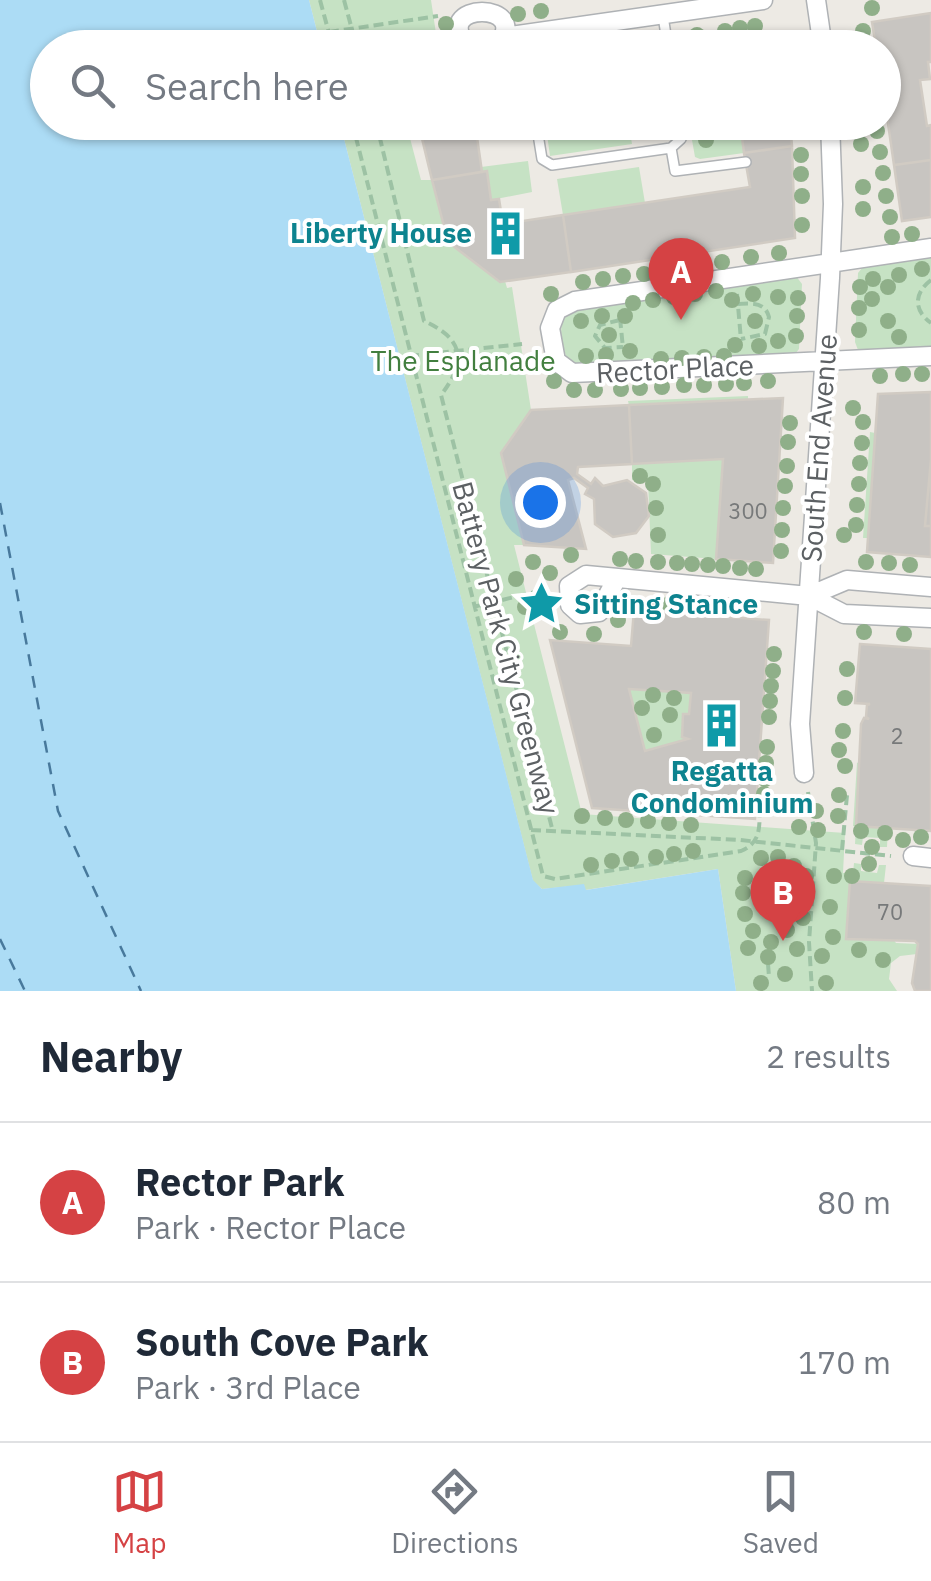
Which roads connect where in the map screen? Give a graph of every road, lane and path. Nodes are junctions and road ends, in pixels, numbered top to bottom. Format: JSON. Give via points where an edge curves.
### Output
{"nodes":[{"id":1,"x":320,"y":0,"type":"edge"},
{"id":2,"x":344,"y":0,"type":"edge"},
{"id":3,"x":763,"y":0,"type":"edge"},
{"id":4,"x":816,"y":0,"type":"edge"},
{"id":5,"x":663,"y":15,"type":"junction"},
{"id":6,"x":438,"y":16,"type":"dead end"},
{"id":7,"x":352,"y":29,"type":"junction"},
{"id":8,"x":328,"y":30,"type":"edge"},
{"id":9,"x":344,"y":30,"type":"edge"},
{"id":10,"x":461,"y":30,"type":"edge"},
{"id":11,"x":501,"y":30,"type":"edge"},
{"id":12,"x":586,"y":30,"type":"edge"},
{"id":13,"x":665,"y":30,"type":"edge"},
{"id":14,"x":820,"y":30,"type":"edge"},
{"id":15,"x":356,"y":140,"type":"edge"},
{"id":16,"x":380,"y":140,"type":"edge"},
{"id":17,"x":539,"y":140,"type":"edge"},
{"id":18,"x":680,"y":140,"type":"edge"},
{"id":19,"x":831,"y":140,"type":"edge"},
{"id":20,"x":672,"y":148,"type":"junction"},
{"id":21,"x":746,"y":162,"type":"dead end"},
{"id":22,"x":931,"y":248,"type":"edge"},
{"id":23,"x":831,"y":262,"type":"junction"},
{"id":24,"x":931,"y":280,"type":"edge"},
{"id":25,"x":736,"y":288,"type":"dead end"},
{"id":26,"x":738,"y":304,"type":"junction"},
{"id":27,"x":619,"y":308,"type":"dead end"},
{"id":28,"x":620,"y":320,"type":"junction"},
{"id":29,"x":931,"y":323,"type":"edge"},
{"id":30,"x":741,"y":339,"type":"junction"},
{"id":31,"x":522,"y":344,"type":"dead end"},
{"id":32,"x":623,"y":347,"type":"junction"},
{"id":33,"x":458,"y":350,"type":"junction"},
{"id":34,"x":742,"y":354,"type":"dead end"},
{"id":35,"x":408,"y":356,"type":"junction"},
{"id":36,"x":931,"y":356,"type":"edge"},
{"id":37,"x":625,"y":360,"type":"dead end"},
{"id":38,"x":825,"y":362,"type":"junction"},
{"id":39,"x":618,"y":578,"type":"dead end"},
{"id":40,"x":931,"y":587,"type":"edge"},
{"id":41,"x":535,"y":592,"type":"dead end"},
{"id":42,"x":809,"y":596,"type":"junction"},
{"id":43,"x":494,"y":602,"type":"junction"},
{"id":44,"x":473,"y":607,"type":"junction"},
{"id":45,"x":931,"y":618,"type":"edge"},
{"id":46,"x":804,"y":773,"type":"dead end"},
{"id":47,"x":846,"y":795,"type":"dead end"},
{"id":48,"x":760,"y":799,"type":"dead end"},
{"id":49,"x":810,"y":809,"type":"dead end"},
{"id":50,"x":532,"y":830,"type":"junction"},
{"id":51,"x":554,"y":832,"type":"junction"},
{"id":52,"x":756,"y":841,"type":"junction"},
{"id":53,"x":815,"y":849,"type":"junction"},
{"id":54,"x":842,"y":852,"type":"junction"},
{"id":55,"x":892,"y":856,"type":"dead end"},
{"id":56,"x":770,"y":964,"type":"dead end"},
{"id":57,"x":770,"y":977,"type":"dead end"},
{"id":58,"x":812,"y":991,"type":"edge"}],
"edges":[{"from":1,"to":8,"type":"path"},
{"from":2,"to":7,"type":"path"},
{"from":3,"to":5,"type":"street"},
{"from":4,"to":14,"type":"street"},
{"from":5,"to":12,"type":"street"},
{"from":5,"to":13,"type":"lane"},
{"from":6,"to":7,"type":"path"},
{"from":7,"to":9,"type":"path"},
{"from":10,"to":11,"type":"street","via":[[473,10],[494,11]]},
{"from":15,"to":35,"type":"path","name":"Battery Park City Greenway"},
{"from":16,"to":33,"type":"path","via":[[424,321],[450,336]]},
{"from":17,"to":20,"type":"lane","via":[[548,165]]},
{"from":18,"to":20,"type":"lane"},
{"from":19,"to":23,"type":"street","name":"South End Avenue"},
{"from":20,"to":21,"type":"lane","via":[[675,172]]},
{"from":22,"to":23,"type":"street","name":"Rector Place"},
{"from":23,"to":38,"type":"street","name":"South End Avenue"},
{"from":23,"to":38,"type":"street","name":"Rector Place","via":[[576,301],[557,310],[550,328],[556,361],[572,373]]},
{"from":24,"to":29,"type":"path","via":[[917,302]]},
{"from":25,"to":26,"type":"path"},
{"from":26,"to":30,"type":"path"},
{"from":26,"to":30,"type":"path","via":[[764,307],[770,318],[765,334]]},
{"from":27,"to":28,"type":"path"},
{"from":28,"to":32,"type":"path"},
{"from":28,"to":32,"type":"path","via":[[600,325],[596,336],[605,348]]},
{"from":30,"to":34,"type":"path"},
{"from":31,"to":33,"type":"path"},
{"from":32,"to":37,"type":"path"},
{"from":33,"to":35,"type":"path"},
{"from":33,"to":43,"type":"path","via":[[458,366],[441,395]]},
{"from":35,"to":44,"type":"path","name":"Battery Park City Greenway"},
{"from":36,"to":38,"type":"street","name":"Rector Place"},
{"from":38,"to":42,"type":"street","name":"South End Avenue"},
{"from":39,"to":42,"type":"street"},
{"from":40,"to":42,"type":"street","via":[[846,580]]},
{"from":41,"to":43,"type":"path"},
{"from":42,"to":45,"type":"street","via":[[844,614]]},
{"from":42,"to":46,"type":"street","name":"South End Avenue","via":[[799,741]]},
{"from":43,"to":44,"type":"path"},
{"from":43,"to":51,"type":"path"},
{"from":44,"to":50,"type":"path","name":"Battery Park City Greenway"},
{"from":47,"to":54,"type":"path"},
{"from":48,"to":52,"type":"path"},
{"from":49,"to":53,"type":"path"},
{"from":50,"to":51,"type":"path","name":"Battery Park City Greenway"},
{"from":50,"to":52,"type":"path","via":[[544,876],[555,879],[741,851]]},
{"from":51,"to":52,"type":"path","name":"Battery Park City Greenway"},
{"from":52,"to":53,"type":"path","name":"Battery Park City Greenway"},
{"from":53,"to":54,"type":"path","name":"Battery Park City Greenway"},
{"from":53,"to":58,"type":"path"},
{"from":54,"to":55,"type":"path","name":"Battery Park City Greenway"},
{"from":56,"to":57,"type":"path"}]}
